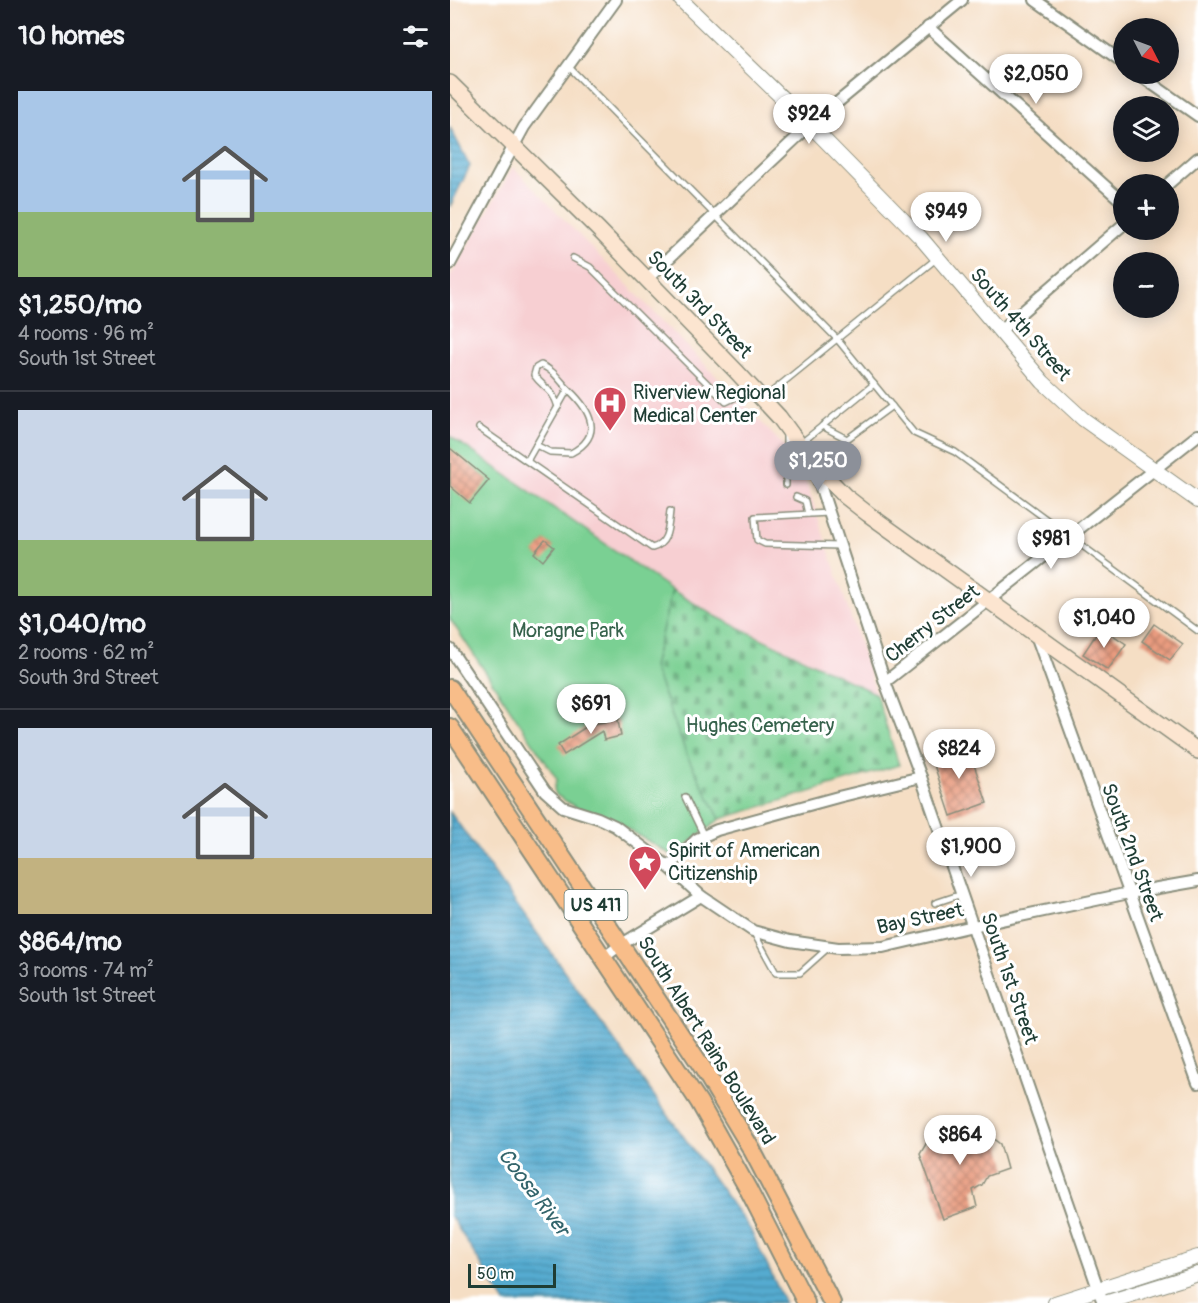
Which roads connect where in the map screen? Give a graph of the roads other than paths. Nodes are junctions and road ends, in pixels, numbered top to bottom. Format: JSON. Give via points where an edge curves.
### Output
{"nodes":[{"id":1,"x":616,"y":0,"type":"edge"},
{"id":2,"x":681,"y":0,"type":"edge"},
{"id":3,"x":962,"y":0,"type":"edge"},
{"id":4,"x":1035,"y":0,"type":"edge"},
{"id":5,"x":928,"y":27,"type":"junction"},
{"id":6,"x":1113,"y":55,"type":"edge"},
{"id":7,"x":568,"y":66,"type":"junction"},
{"id":8,"x":450,"y":83,"type":"edge"},
{"id":9,"x":1152,"y":84,"type":"edge"},
{"id":10,"x":1198,"y":116,"type":"edge"},
{"id":11,"x":810,"y":125,"type":"junction"},
{"id":12,"x":515,"y":146,"type":"junction"},
{"id":13,"x":1198,"y":158,"type":"edge"},
{"id":14,"x":1179,"y":174,"type":"edge"},
{"id":15,"x":1113,"y":193,"type":"edge"},
{"id":16,"x":715,"y":214,"type":"junction"},
{"id":17,"x":1113,"y":233,"type":"edge"},
{"id":18,"x":573,"y":258,"type":"dead end"},
{"id":19,"x":937,"y":258,"type":"junction"},
{"id":20,"x":450,"y":264,"type":"edge"},
{"id":21,"x":647,"y":279,"type":"junction"},
{"id":22,"x":1000,"y":331,"type":"junction"},
{"id":23,"x":837,"y":339,"type":"junction"},
{"id":24,"x":874,"y":384,"type":"junction"},
{"id":25,"x":568,"y":389,"type":"junction"},
{"id":26,"x":758,"y":394,"type":"junction"},
{"id":27,"x":892,"y":406,"type":"junction"},
{"id":28,"x":558,"y":407,"type":"junction"},
{"id":29,"x":786,"y":426,"type":"junction"},
{"id":30,"x":822,"y":426,"type":"junction"},
{"id":31,"x":480,"y":428,"type":"dead end"},
{"id":32,"x":1198,"y":435,"type":"edge"},
{"id":33,"x":536,"y":445,"type":"junction"},
{"id":34,"x":799,"y":445,"type":"junction"},
{"id":35,"x":527,"y":461,"type":"junction"},
{"id":36,"x":812,"y":462,"type":"junction"},
{"id":37,"x":1155,"y":470,"type":"junction"},
{"id":38,"x":786,"y":485,"type":"dead end"},
{"id":39,"x":796,"y":497,"type":"dead end"},
{"id":40,"x":1198,"y":501,"type":"edge"},
{"id":41,"x":670,"y":512,"type":"dead end"},
{"id":42,"x":829,"y":513,"type":"junction"},
{"id":43,"x":808,"y":514,"type":"junction"},
{"id":44,"x":1070,"y":537,"type":"junction"},
{"id":45,"x":840,"y":546,"type":"junction"},
{"id":46,"x":990,"y":601,"type":"junction"},
{"id":47,"x":1198,"y":631,"type":"edge"},
{"id":48,"x":1036,"y":634,"type":"junction"},
{"id":49,"x":450,"y":649,"type":"edge"},
{"id":50,"x":885,"y":682,"type":"junction"},
{"id":51,"x":450,"y":688,"type":"edge"},
{"id":52,"x":450,"y":727,"type":"edge"},
{"id":53,"x":1198,"y":751,"type":"edge"},
{"id":54,"x":921,"y":777,"type":"junction"},
{"id":55,"x":685,"y":796,"type":"dead end"},
{"id":56,"x":705,"y":836,"type":"junction"},
{"id":57,"x":669,"y":867,"type":"junction"},
{"id":58,"x":1198,"y":881,"type":"edge"},
{"id":59,"x":1129,"y":893,"type":"junction"},
{"id":60,"x":962,"y":894,"type":"junction"},
{"id":61,"x":701,"y":896,"type":"junction"},
{"id":62,"x":934,"y":903,"type":"dead end"},
{"id":63,"x":973,"y":926,"type":"junction"},
{"id":64,"x":753,"y":931,"type":"junction"},
{"id":65,"x":622,"y":944,"type":"junction"},
{"id":66,"x":830,"y":947,"type":"junction"},
{"id":67,"x":603,"y":958,"type":"junction"},
{"id":68,"x":1198,"y":1083,"type":"edge"},
{"id":69,"x":1198,"y":1257,"type":"edge"},
{"id":70,"x":1198,"y":1274,"type":"edge"},
{"id":71,"x":1098,"y":1288,"type":"junction"},
{"id":72,"x":832,"y":1301,"type":"edge"},
{"id":73,"x":806,"y":1303,"type":"edge"},
{"id":74,"x":1055,"y":1303,"type":"edge"},
{"id":75,"x":1104,"y":1303,"type":"edge"}],
"edges":[{"from":1,"to":7,"type":"street"},
{"from":2,"to":11,"type":"street","name":"South 4th Street"},
{"from":3,"to":5,"type":"street"},
{"from":4,"to":6,"type":"street"},
{"from":5,"to":11,"type":"street"},
{"from":5,"to":15,"type":"street"},
{"from":7,"to":12,"type":"street"},
{"from":7,"to":16,"type":"lane"},
{"from":8,"to":12,"type":"main road","name":"South 3rd Street"},
{"from":9,"to":10,"type":"street"},
{"from":11,"to":16,"type":"street"},
{"from":11,"to":19,"type":"street","name":"South 4th Street"},
{"from":12,"to":20,"type":"street"},
{"from":12,"to":21,"type":"main road","name":"South 3rd Street"},
{"from":13,"to":14,"type":"street"},
{"from":16,"to":21,"type":"street"},
{"from":16,"to":23,"type":"lane"},
{"from":17,"to":22,"type":"street"},
{"from":18,"to":26,"type":"lane","via":[[590,267],[726,402]]},
{"from":19,"to":22,"type":"street","name":"South 4th Street"},
{"from":19,"to":23,"type":"lane"},
{"from":21,"to":26,"type":"main road","name":"South 3rd Street"},
{"from":22,"to":37,"type":"street","name":"South 4th Street","via":[[1043,382],[1083,419]]},
{"from":23,"to":24,"type":"lane"},
{"from":23,"to":26,"type":"lane"},
{"from":24,"to":27,"type":"lane"},
{"from":24,"to":30,"type":"lane"},
{"from":25,"to":28,"type":"lane"},
{"from":25,"to":28,"type":"lane","via":[[551,369],[541,365],[536,368],[534,375],[550,390]]},
{"from":25,"to":33,"type":"lane","via":[[589,413],[591,429],[584,443],[571,453],[561,454]]},
{"from":26,"to":29,"type":"main road","name":"South 3rd Street"},
{"from":27,"to":30,"type":"lane","via":[[847,440]]},
{"from":27,"to":44,"type":"lane","via":[[914,433],[955,452]]},
{"from":28,"to":33,"type":"lane"},
{"from":29,"to":34,"type":"main road","name":"South 3rd Street"},
{"from":29,"to":38,"type":"lane"},
{"from":30,"to":34,"type":"lane"},
{"from":31,"to":35,"type":"lane"},
{"from":32,"to":37,"type":"street","name":"Cherry Street"},
{"from":33,"to":35,"type":"lane"},
{"from":34,"to":36,"type":"main road","name":"South 3rd Street"},
{"from":35,"to":41,"type":"lane","via":[[652,548],[664,542]]},
{"from":36,"to":42,"type":"street","name":"South 1st Street"},
{"from":36,"to":46,"type":"main road","name":"South 3rd Street","via":[[868,514]]},
{"from":37,"to":40,"type":"street","name":"South 4th Street"},
{"from":37,"to":44,"type":"street","name":"Cherry Street"},
{"from":39,"to":43,"type":"lane","via":[[805,501]]},
{"from":42,"to":43,"type":"lane"},
{"from":42,"to":45,"type":"street","name":"South 1st Street"},
{"from":43,"to":45,"type":"lane","via":[[787,512],[755,517],[757,540],[765,544]]},
{"from":44,"to":46,"type":"street","name":"Cherry Street"},
{"from":44,"to":47,"type":"lane"},
{"from":45,"to":50,"type":"street","name":"South 1st Street"},
{"from":46,"to":48,"type":"main road","name":"South 3rd Street"},
{"from":46,"to":50,"type":"street","name":"Cherry Street"},
{"from":48,"to":53,"type":"main road","name":"South 3rd Street"},
{"from":48,"to":59,"type":"street","name":"South 2nd Street"},
{"from":49,"to":57,"type":"street","name":"Bay Street","via":[[555,802],[615,826]]},
{"from":50,"to":54,"type":"street","name":"South 1st Street"},
{"from":51,"to":65,"type":"main road","name":"South Albert Rains Boulevard","number":"US 411"},
{"from":52,"to":67,"type":"main road","name":"South Albert Rains Boulevard","number":"US 411"},
{"from":54,"to":56,"type":"street"},
{"from":54,"to":60,"type":"street","name":"South 1st Street"},
{"from":55,"to":56,"type":"lane"},
{"from":56,"to":57,"type":"street"},
{"from":57,"to":61,"type":"street","name":"Bay Street"},
{"from":58,"to":59,"type":"street","name":"Bay Street"},
{"from":59,"to":63,"type":"street","name":"Bay Street"},
{"from":59,"to":68,"type":"street","name":"South 2nd Street"},
{"from":60,"to":62,"type":"lane"},
{"from":60,"to":63,"type":"street","name":"South 1st Street"},
{"from":61,"to":64,"type":"street","name":"Bay Street"},
{"from":61,"to":65,"type":"street"},
{"from":63,"to":66,"type":"street","name":"Bay Street","via":[[883,947]]},
{"from":63,"to":71,"type":"street","name":"South 1st Street"},
{"from":64,"to":66,"type":"street","name":"Bay Street"},
{"from":64,"to":66,"type":"lane","via":[[776,973],[800,973]]},
{"from":65,"to":67,"type":"street"},
{"from":65,"to":72,"type":"main road","name":"South Albert Rains Boulevard","number":"US 411","via":[[738,1125]]},
{"from":67,"to":73,"type":"main road","name":"South Albert Rains Boulevard","number":"US 411","via":[[699,1102]]},
{"from":69,"to":71,"type":"street"},
{"from":70,"to":75,"type":"street"},
{"from":71,"to":74,"type":"street"},
{"from":71,"to":75,"type":"street","name":"South 1st Street"}]}
